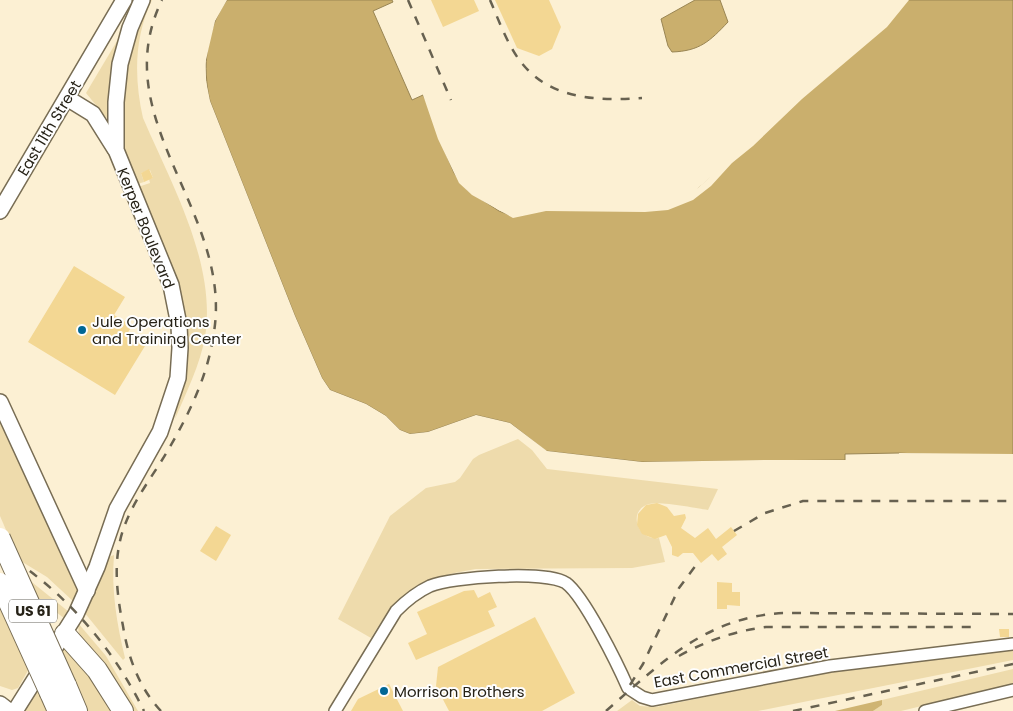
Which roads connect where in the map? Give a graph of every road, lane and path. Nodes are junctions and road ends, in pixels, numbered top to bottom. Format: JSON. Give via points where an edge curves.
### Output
{"nodes":[{"id":1,"x":124,"y":0,"type":"edge"},
{"id":2,"x":142,"y":0,"type":"edge"},
{"id":3,"x":98,"y":45,"type":"junction"},
{"id":4,"x":67,"y":98,"type":"junction"},
{"id":5,"x":116,"y":150,"type":"junction"},
{"id":6,"x":0,"y":211,"type":"edge"},
{"id":7,"x":0,"y":402,"type":"edge"},
{"id":8,"x":0,"y":538,"type":"edge"},
{"id":9,"x":0,"y":582,"type":"edge"},
{"id":10,"x":88,"y":591,"type":"junction"},
{"id":11,"x":65,"y":634,"type":"junction"},
{"id":12,"x":1013,"y":644,"type":"edge"},
{"id":13,"x":58,"y":689,"type":"junction"},
{"id":14,"x":1013,"y":690,"type":"edge"},
{"id":15,"x":0,"y":704,"type":"edge"},
{"id":16,"x":9,"y":711,"type":"edge"},
{"id":17,"x":15,"y":711,"type":"edge"},
{"id":18,"x":58,"y":711,"type":"edge"},
{"id":19,"x":77,"y":711,"type":"edge"},
{"id":20,"x":123,"y":711,"type":"edge"},
{"id":21,"x":335,"y":711,"type":"edge"},
{"id":22,"x":925,"y":711,"type":"edge"}],
"edges":[{"from":1,"to":3,"type":"main road"},
{"from":2,"to":3,"type":"main road"},
{"from":2,"to":5,"type":"main road","name":"Kerper Boulevard","via":[[120,64]]},
{"from":3,"to":4,"type":"main road","name":"East 11th Street"},
{"from":4,"to":5,"type":"main road","via":[[93,114]]},
{"from":4,"to":6,"type":"main road","name":"East 11th Street"},
{"from":5,"to":10,"type":"main road","name":"Kerper Boulevard","via":[[171,285],[180,348],[178,378],[168,414],[117,509]]},
{"from":7,"to":10,"type":"main road"},
{"from":8,"to":13,"type":"highway","number":"US 61","bridge":true},
{"from":9,"to":13,"type":"highway","number":"US 61","bridge":true},
{"from":10,"to":11,"type":"main road","name":"Kerper Boulevard"},
{"from":11,"to":17,"type":"main road","name":"Kerper Boulevard"},
{"from":11,"to":20,"type":"highway","via":[[97,670]]},
{"from":12,"to":21,"type":"street","name":"East Commercial Street","via":[[830,666],[652,700],[628,688],[579,597],[564,582],[553,578],[446,580],[416,594],[396,611]]},
{"from":13,"to":18,"type":"highway","number":"US 61"},
{"from":13,"to":19,"type":"highway","number":"US 61"},
{"from":14,"to":22,"type":"street"},
{"from":15,"to":16,"type":"main road"}]}
